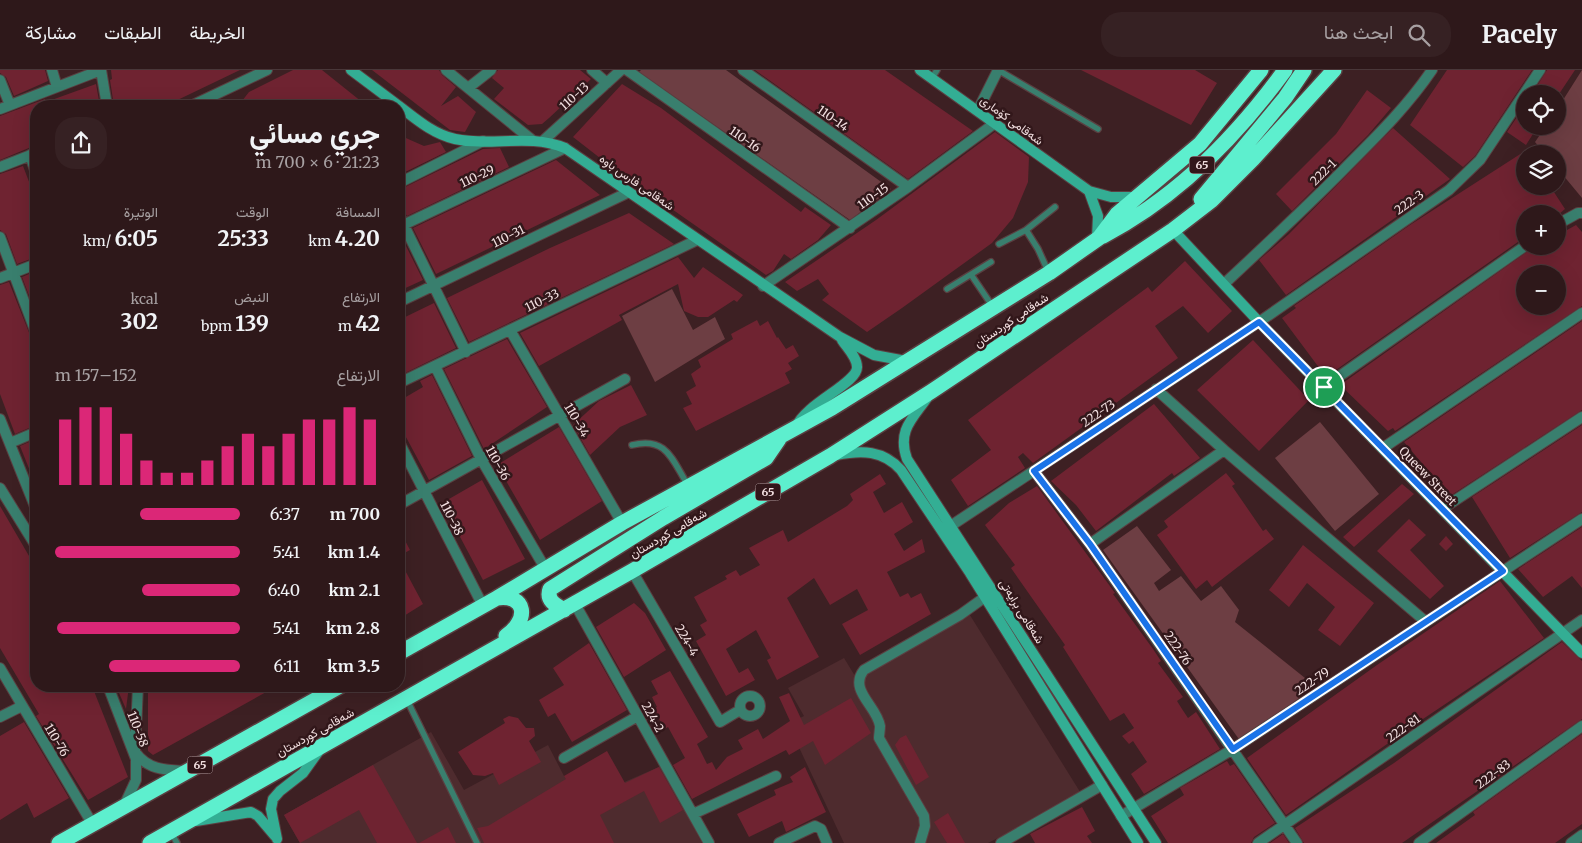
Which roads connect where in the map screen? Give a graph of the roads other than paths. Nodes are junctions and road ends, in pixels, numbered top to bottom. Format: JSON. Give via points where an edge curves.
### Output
{"nodes":[{"id":1,"x":52,"y":70,"type":"edge"},
{"id":2,"x":101,"y":70,"type":"edge"},
{"id":3,"x":267,"y":70,"type":"edge"},
{"id":4,"x":351,"y":70,"type":"edge"},
{"id":5,"x":446,"y":70,"type":"edge"},
{"id":6,"x":492,"y":70,"type":"edge"},
{"id":7,"x":592,"y":70,"type":"edge"},
{"id":8,"x":621,"y":70,"type":"edge"},
{"id":9,"x":627,"y":70,"type":"edge"},
{"id":10,"x":743,"y":70,"type":"edge"},
{"id":11,"x":920,"y":70,"type":"edge"},
{"id":12,"x":998,"y":70,"type":"edge"},
{"id":13,"x":1261,"y":70,"type":"edge"},
{"id":14,"x":1285,"y":70,"type":"edge"},
{"id":15,"x":1304,"y":70,"type":"edge"},
{"id":16,"x":1334,"y":70,"type":"edge"},
{"id":17,"x":1432,"y":70,"type":"edge"},
{"id":18,"x":1540,"y":70,"type":"edge"},
{"id":19,"x":935,"y":74,"type":"edge"},
{"id":20,"x":0,"y":80,"type":"edge"},
{"id":21,"x":607,"y":82,"type":"junction"},
{"id":22,"x":57,"y":87,"type":"junction"},
{"id":23,"x":468,"y":88,"type":"junction"},
{"id":24,"x":105,"y":100,"type":"edge"},
{"id":25,"x":204,"y":100,"type":"edge"},
{"id":26,"x":387,"y":100,"type":"edge"},
{"id":27,"x":5,"y":107,"type":"edge"},
{"id":28,"x":978,"y":110,"type":"junction"},
{"id":29,"x":405,"y":113,"type":"edge"},
{"id":30,"x":995,"y":123,"type":"junction"},
{"id":31,"x":1098,"y":129,"type":"dead end"},
{"id":32,"x":532,"y":140,"type":"junction"},
{"id":33,"x":544,"y":140,"type":"junction"},
{"id":34,"x":483,"y":141,"type":"junction"},
{"id":35,"x":565,"y":148,"type":"junction"},
{"id":36,"x":30,"y":155,"type":"edge"},
{"id":37,"x":0,"y":166,"type":"edge"},
{"id":38,"x":405,"y":180,"type":"edge"},
{"id":39,"x":908,"y":187,"type":"junction"},
{"id":40,"x":1089,"y":191,"type":"junction"},
{"id":41,"x":628,"y":192,"type":"junction"},
{"id":42,"x":1136,"y":197,"type":"junction"},
{"id":43,"x":1055,"y":207,"type":"dead end"},
{"id":44,"x":1582,"y":213,"type":"edge"},
{"id":45,"x":405,"y":220,"type":"edge"},
{"id":46,"x":1566,"y":220,"type":"edge"},
{"id":47,"x":1178,"y":226,"type":"junction"},
{"id":48,"x":850,"y":228,"type":"junction"},
{"id":49,"x":1026,"y":230,"type":"junction"},
{"id":50,"x":405,"y":232,"type":"edge"},
{"id":51,"x":0,"y":237,"type":"edge"},
{"id":52,"x":1098,"y":239,"type":"junction"},
{"id":53,"x":697,"y":240,"type":"junction"},
{"id":54,"x":999,"y":244,"type":"dead end"},
{"id":55,"x":1516,"y":252,"type":"edge"},
{"id":56,"x":991,"y":262,"type":"dead end"},
{"id":57,"x":30,"y":266,"type":"edge"},
{"id":58,"x":13,"y":273,"type":"junction"},
{"id":59,"x":1049,"y":273,"type":"junction"},
{"id":60,"x":972,"y":276,"type":"junction"},
{"id":61,"x":0,"y":278,"type":"edge"},
{"id":62,"x":1224,"y":284,"type":"junction"},
{"id":63,"x":433,"y":285,"type":"junction"},
{"id":64,"x":763,"y":286,"type":"junction"},
{"id":65,"x":947,"y":289,"type":"dead end"},
{"id":66,"x":405,"y":299,"type":"edge"},
{"id":67,"x":993,"y":307,"type":"junction"},
{"id":68,"x":1582,"y":313,"type":"edge"},
{"id":69,"x":30,"y":317,"type":"edge"},
{"id":70,"x":1259,"y":322,"type":"junction"},
{"id":71,"x":510,"y":330,"type":"junction"},
{"id":72,"x":840,"y":338,"type":"junction"},
{"id":73,"x":466,"y":352,"type":"junction"},
{"id":74,"x":906,"y":361,"type":"junction"},
{"id":75,"x":435,"y":366,"type":"junction"},
{"id":76,"x":625,"y":379,"type":"dead end"},
{"id":77,"x":405,"y":380,"type":"edge"},
{"id":78,"x":1324,"y":387,"type":"junction"},
{"id":79,"x":1156,"y":389,"type":"junction"},
{"id":80,"x":932,"y":391,"type":"junction"},
{"id":81,"x":560,"y":415,"type":"junction"},
{"id":82,"x":1582,"y":417,"type":"edge"},
{"id":83,"x":0,"y":419,"type":"edge"},
{"id":84,"x":796,"y":427,"type":"junction"},
{"id":85,"x":30,"y":435,"type":"edge"},
{"id":86,"x":781,"y":436,"type":"junction"},
{"id":87,"x":10,"y":443,"type":"junction"},
{"id":88,"x":632,"y":445,"type":"dead end"},
{"id":89,"x":1383,"y":448,"type":"junction"},
{"id":90,"x":1224,"y":450,"type":"junction"},
{"id":91,"x":405,"y":454,"type":"edge"},
{"id":92,"x":830,"y":456,"type":"junction"},
{"id":93,"x":481,"y":459,"type":"junction"},
{"id":94,"x":1034,"y":471,"type":"junction"},
{"id":95,"x":689,"y":487,"type":"junction"},
{"id":96,"x":0,"y":488,"type":"edge"},
{"id":97,"x":424,"y":491,"type":"junction"},
{"id":98,"x":30,"y":494,"type":"edge"},
{"id":99,"x":405,"y":502,"type":"edge"},
{"id":100,"x":1442,"y":509,"type":"junction"},
{"id":101,"x":1582,"y":519,"type":"edge"},
{"id":102,"x":622,"y":523,"type":"junction"},
{"id":103,"x":952,"y":525,"type":"junction"},
{"id":104,"x":942,"y":532,"type":"junction"},
{"id":105,"x":30,"y":536,"type":"edge"},
{"id":106,"x":1090,"y":544,"type":"junction"},
{"id":107,"x":545,"y":568,"type":"junction"},
{"id":108,"x":632,"y":571,"type":"junction"},
{"id":109,"x":1503,"y":571,"type":"junction"},
{"id":110,"x":985,"y":597,"type":"junction"},
{"id":111,"x":490,"y":602,"type":"junction"},
{"id":112,"x":569,"y":607,"type":"junction"},
{"id":113,"x":1582,"y":620,"type":"edge"},
{"id":114,"x":1425,"y":621,"type":"junction"},
{"id":115,"x":1562,"y":633,"type":"junction"},
{"id":116,"x":405,"y":650,"type":"edge"},
{"id":117,"x":1582,"y":653,"type":"edge"},
{"id":118,"x":484,"y":655,"type":"junction"},
{"id":119,"x":0,"y":668,"type":"edge"},
{"id":120,"x":110,"y":692,"type":"edge"},
{"id":121,"x":138,"y":692,"type":"edge"},
{"id":122,"x":329,"y":692,"type":"edge"},
{"id":123,"x":406,"y":698,"type":"junction"},
{"id":124,"x":22,"y":706,"type":"junction"},
{"id":125,"x":740,"y":710,"type":"dead end"},
{"id":126,"x":638,"y":716,"type":"junction"},
{"id":127,"x":0,"y":717,"type":"edge"},
{"id":128,"x":1582,"y":726,"type":"edge"},
{"id":129,"x":323,"y":744,"type":"junction"},
{"id":130,"x":1233,"y":749,"type":"junction"},
{"id":131,"x":134,"y":752,"type":"junction"},
{"id":132,"x":564,"y":758,"type":"dead end"},
{"id":133,"x":189,"y":771,"type":"junction"},
{"id":134,"x":776,"y":776,"type":"dead end"},
{"id":135,"x":1102,"y":785,"type":"junction"},
{"id":136,"x":122,"y":808,"type":"junction"},
{"id":137,"x":1134,"y":808,"type":"junction"},
{"id":138,"x":693,"y":814,"type":"junction"},
{"id":139,"x":1121,"y":816,"type":"junction"},
{"id":140,"x":190,"y":822,"type":"junction"},
{"id":141,"x":93,"y":824,"type":"junction"},
{"id":142,"x":1285,"y":826,"type":"junction"},
{"id":143,"x":1582,"y":835,"type":"edge"},
{"id":144,"x":174,"y":837,"type":"edge"},
{"id":145,"x":279,"y":841,"type":"edge"},
{"id":146,"x":61,"y":843,"type":"edge"},
{"id":147,"x":150,"y":843,"type":"edge"},
{"id":148,"x":477,"y":843,"type":"edge"},
{"id":149,"x":709,"y":843,"type":"edge"},
{"id":150,"x":779,"y":843,"type":"edge"},
{"id":151,"x":827,"y":843,"type":"edge"},
{"id":152,"x":920,"y":843,"type":"edge"},
{"id":153,"x":1001,"y":843,"type":"edge"},
{"id":154,"x":1138,"y":843,"type":"edge"},
{"id":155,"x":1156,"y":843,"type":"edge"},
{"id":156,"x":1258,"y":843,"type":"edge"},
{"id":157,"x":1297,"y":843,"type":"edge"},
{"id":158,"x":1419,"y":843,"type":"edge"},
{"id":159,"x":1572,"y":843,"type":"edge"}],
"edges":[{"from":1,"to":22,"type":"street"},
{"from":2,"to":22,"type":"street"},
{"from":2,"to":24,"type":"street"},
{"from":3,"to":25,"type":"street"},
{"from":4,"to":26,"type":"street","name":"شەقامی فارس باوە"},
{"from":5,"to":23,"type":"street"},
{"from":6,"to":23,"type":"street"},
{"from":7,"to":21,"type":"street"},
{"from":8,"to":21,"type":"street","name":"110-13"},
{"from":9,"to":48,"type":"street","name":"110-16"},
{"from":10,"to":39,"type":"street","name":"110-14"},
{"from":11,"to":19,"type":"street","name":"شەقامی کۆماری"},
{"from":12,"to":28,"type":"street"},
{"from":12,"to":31,"type":"lane"},
{"from":13,"to":42,"type":"highway","name":"شەقامی کوردستان","number":"65","via":[[1200,144]]},
{"from":14,"to":52,"type":"highway","name":"شەقامی کوردستان","number":"65","via":[[1209,159],[1128,222]]},
{"from":15,"to":47,"type":"highway","name":"شەقامی کوردستان","number":"65","via":[[1285,98]]},
{"from":16,"to":47,"type":"highway","name":"شەقامی کوردستان","number":"65","via":[[1254,159],[1212,200]]},
{"from":17,"to":62,"type":"street","name":"222-1","via":[[1387,126]]},
{"from":18,"to":70,"type":"street","name":"222-3","via":[[1489,148],[1460,181]]},
{"from":19,"to":28,"type":"street","name":"شەقامی کۆماری"},
{"from":20,"to":27,"type":"street"},
{"from":21,"to":33,"type":"street","name":"110-13"},
{"from":22,"to":27,"type":"street"},
{"from":23,"to":32,"type":"street"},
{"from":28,"to":30,"type":"street","name":"شەقامی کۆماری"},
{"from":29,"to":34,"type":"street","name":"شەقامی فارس باوە","via":[[442,135]]},
{"from":30,"to":39,"type":"street","name":"110-15"},
{"from":30,"to":40,"type":"street","name":"شەقامی کۆماری"},
{"from":32,"to":33,"type":"street","name":"شەقامی فارس باوە"},
{"from":32,"to":34,"type":"street","name":"شەقامی فارس باوە"},
{"from":33,"to":35,"type":"street","name":"شەقامی فارس باوە"},
{"from":34,"to":38,"type":"street"},
{"from":35,"to":41,"type":"street","name":"شەقامی فارس باوە"},
{"from":35,"to":45,"type":"street","name":"110-29"},
{"from":36,"to":37,"type":"street"},
{"from":39,"to":48,"type":"street","name":"110-15"},
{"from":40,"to":42,"type":"street","via":[[1111,197]]},
{"from":40,"to":52,"type":"street","via":[[1098,216]]},
{"from":41,"to":53,"type":"street","name":"شەقامی فارس باوە"},
{"from":41,"to":63,"type":"street","name":"110-31"},
{"from":42,"to":52,"type":"highway","name":"شەقامی کوردستان","number":"65","via":[[1117,214]]},
{"from":43,"to":49,"type":"lane"},
{"from":44,"to":46,"type":"street"},
{"from":47,"to":62,"type":"street","name":"Queew Street"},
{"from":47,"to":80,"type":"highway","name":"شەقامی کوردستان","number":"65"},
{"from":48,"to":64,"type":"street","name":"110-15"},
{"from":49,"to":54,"type":"lane"},
{"from":49,"to":59,"type":"lane"},
{"from":50,"to":63,"type":"street"},
{"from":51,"to":58,"type":"street"},
{"from":52,"to":59,"type":"highway","name":"شەقامی کوردستان","number":"65"},
{"from":53,"to":64,"type":"street","name":"شەقامی فارس باوە"},
{"from":53,"to":71,"type":"street","name":"110-33"},
{"from":55,"to":78,"type":"street"},
{"from":56,"to":60,"type":"lane"},
{"from":57,"to":58,"type":"street"},
{"from":58,"to":61,"type":"street"},
{"from":58,"to":69,"type":"street"},
{"from":59,"to":67,"type":"highway","name":"شەقامی کوردستان","number":"65"},
{"from":60,"to":65,"type":"lane"},
{"from":60,"to":67,"type":"lane"},
{"from":62,"to":70,"type":"street","name":"Queew Street"},
{"from":63,"to":66,"type":"street","name":"110-31"},
{"from":63,"to":73,"type":"street"},
{"from":64,"to":72,"type":"street","name":"شەقامی فارس باوە"},
{"from":67,"to":74,"type":"highway","name":"شەقامی کوردستان","number":"65"},
{"from":68,"to":89,"type":"street"},
{"from":70,"to":78,"type":"street","name":"Queew Street"},
{"from":70,"to":79,"type":"street","name":"222-73"},
{"from":71,"to":73,"type":"street","name":"110-33"},
{"from":71,"to":81,"type":"street","name":"110-34"},
{"from":72,"to":74,"type":"street","name":"شەقامی فارس باوە","via":[[874,355]]},
{"from":72,"to":84,"type":"street","name":"شەقامی فارس باوە","via":[[855,357],[856,374],[808,410]]},
{"from":73,"to":75,"type":"street","name":"110-33"},
{"from":74,"to":84,"type":"highway","name":"شەقامی کوردستان","number":"65"},
{"from":75,"to":77,"type":"street","name":"110-33"},
{"from":75,"to":93,"type":"street","name":"110-36"},
{"from":76,"to":81,"type":"street"},
{"from":78,"to":89,"type":"street","name":"Queew Street"},
{"from":79,"to":90,"type":"street"},
{"from":79,"to":94,"type":"street","name":"222-73"},
{"from":80,"to":92,"type":"highway","name":"شەقامی کوردستان","number":"65"},
{"from":80,"to":103,"type":"street","name":"شەقامی برایەتی","via":[[909,422],[903,446],[907,458]]},
{"from":81,"to":93,"type":"street"},
{"from":81,"to":102,"type":"street","name":"110-34"},
{"from":82,"to":100,"type":"street"},
{"from":83,"to":87,"type":"street"},
{"from":84,"to":86,"type":"highway","name":"شەقامی کوردستان","number":"65"},
{"from":85,"to":87,"type":"street"},
{"from":86,"to":95,"type":"highway","name":"شەقامی کوردستان","number":"65"},
{"from":86,"to":112,"type":"highway","via":[[766,458],[550,588],[550,600]]},
{"from":87,"to":98,"type":"street"},
{"from":88,"to":95,"type":"lane","via":[[650,441],[662,445]]},
{"from":89,"to":100,"type":"street","name":"Queew Street"},
{"from":90,"to":106,"type":"street"},
{"from":90,"to":114,"type":"street"},
{"from":91,"to":97,"type":"street","name":"110-38"},
{"from":92,"to":104,"type":"street","name":"شەقامی برایەتی","via":[[872,452],[889,458],[901,470]]},
{"from":92,"to":108,"type":"highway","name":"شەقامی کوردستان","number":"65"},
{"from":93,"to":97,"type":"street"},
{"from":93,"to":107,"type":"street","name":"110-36"},
{"from":94,"to":103,"type":"street","name":"222-73"},
{"from":94,"to":106,"type":"street","name":"222-76"},
{"from":95,"to":102,"type":"highway","name":"شەقامی کوردستان","number":"65"},
{"from":96,"to":105,"type":"street"},
{"from":97,"to":99,"type":"street"},
{"from":97,"to":111,"type":"street","name":"110-38"},
{"from":100,"to":109,"type":"street","name":"Queew Street"},
{"from":101,"to":109,"type":"street","name":"222-79"},
{"from":102,"to":107,"type":"highway","name":"شەقامی کوردستان","number":"65"},
{"from":103,"to":104,"type":"street"},
{"from":103,"to":137,"type":"street","name":"شەقامی برایەتی"},
{"from":104,"to":110,"type":"street","name":"شەقامی برایەتی"},
{"from":106,"to":130,"type":"street","name":"222-76"},
{"from":107,"to":111,"type":"highway","name":"شەقامی کوردستان","number":"65"},
{"from":108,"to":112,"type":"highway","name":"شەقامی کوردستان","number":"65"},
{"from":108,"to":125,"type":"street","name":"224-4","via":[[720,722]]},
{"from":109,"to":114,"type":"street","name":"222-79"},
{"from":109,"to":115,"type":"street","name":"Queew Street"},
{"from":110,"to":135,"type":"street","name":"شەقامی برایەتی"},
{"from":110,"to":152,"type":"street","via":[[859,676],[858,684],[880,726],[879,738],[924,816]]},
{"from":111,"to":116,"type":"highway","name":"شەقامی کوردستان","number":"65"},
{"from":111,"to":118,"type":"highway","via":[[504,597],[515,601],[521,610],[521,621],[514,630],[489,647]]},
{"from":112,"to":118,"type":"highway","name":"شەقامی کوردستان","number":"65"},
{"from":112,"to":126,"type":"street","name":"224-2"},
{"from":113,"to":115,"type":"street","name":"222-81"},
{"from":114,"to":130,"type":"street","name":"222-79"},
{"from":115,"to":117,"type":"street","name":"Queew Street"},
{"from":115,"to":142,"type":"street","name":"222-81"},
{"from":118,"to":123,"type":"highway","name":"شەقامی کوردستان","number":"65"},
{"from":119,"to":124,"type":"street","name":"110-76"},
{"from":120,"to":131,"type":"street","name":"110-58"},
{"from":121,"to":131,"type":"street"},
{"from":122,"to":133,"type":"highway","number":"65"},
{"from":123,"to":129,"type":"highway","name":"شەقامی کوردستان","number":"65"},
{"from":123,"to":148,"type":"lane"},
{"from":124,"to":127,"type":"street"},
{"from":124,"to":141,"type":"street","name":"110-76"},
{"from":126,"to":132,"type":"street"},
{"from":126,"to":138,"type":"street","name":"224-2"},
{"from":128,"to":158,"type":"street","name":"222-83"},
{"from":129,"to":140,"type":"highway","name":"شەقامی کوردستان","number":"65"},
{"from":129,"to":145,"type":"street","via":[[311,764],[273,799],[271,809]]},
{"from":130,"to":137,"type":"street","name":"222-79"},
{"from":130,"to":142,"type":"street","name":"222-76"},
{"from":131,"to":133,"type":"street","via":[[157,769]]},
{"from":131,"to":136,"type":"street","name":"110-58","via":[[136,780]]},
{"from":133,"to":136,"type":"highway","number":"65"},
{"from":134,"to":138,"type":"street"},
{"from":135,"to":139,"type":"street","name":"شەقامی برایەتی"},
{"from":135,"to":153,"type":"street"},
{"from":136,"to":141,"type":"highway","number":"65"},
{"from":137,"to":139,"type":"street","name":"222-79"},
{"from":137,"to":155,"type":"street","name":"شەقامی برایەتی"},
{"from":138,"to":149,"type":"street","name":"224-2"},
{"from":139,"to":154,"type":"street","name":"شەقامی برایەتی"},
{"from":140,"to":144,"type":"highway","name":"شەقامی کوردستان","number":"65"},
{"from":140,"to":145,"type":"street","via":[[251,812]]},
{"from":141,"to":146,"type":"highway","number":"65"},
{"from":142,"to":156,"type":"street","name":"222-81"},
{"from":142,"to":157,"type":"street","name":"222-76"},
{"from":143,"to":159,"type":"street"},
{"from":144,"to":147,"type":"highway","name":"شەقامی کوردستان","number":"65"},
{"from":150,"to":151,"type":"street","via":[[815,826],[821,829]]}]}
